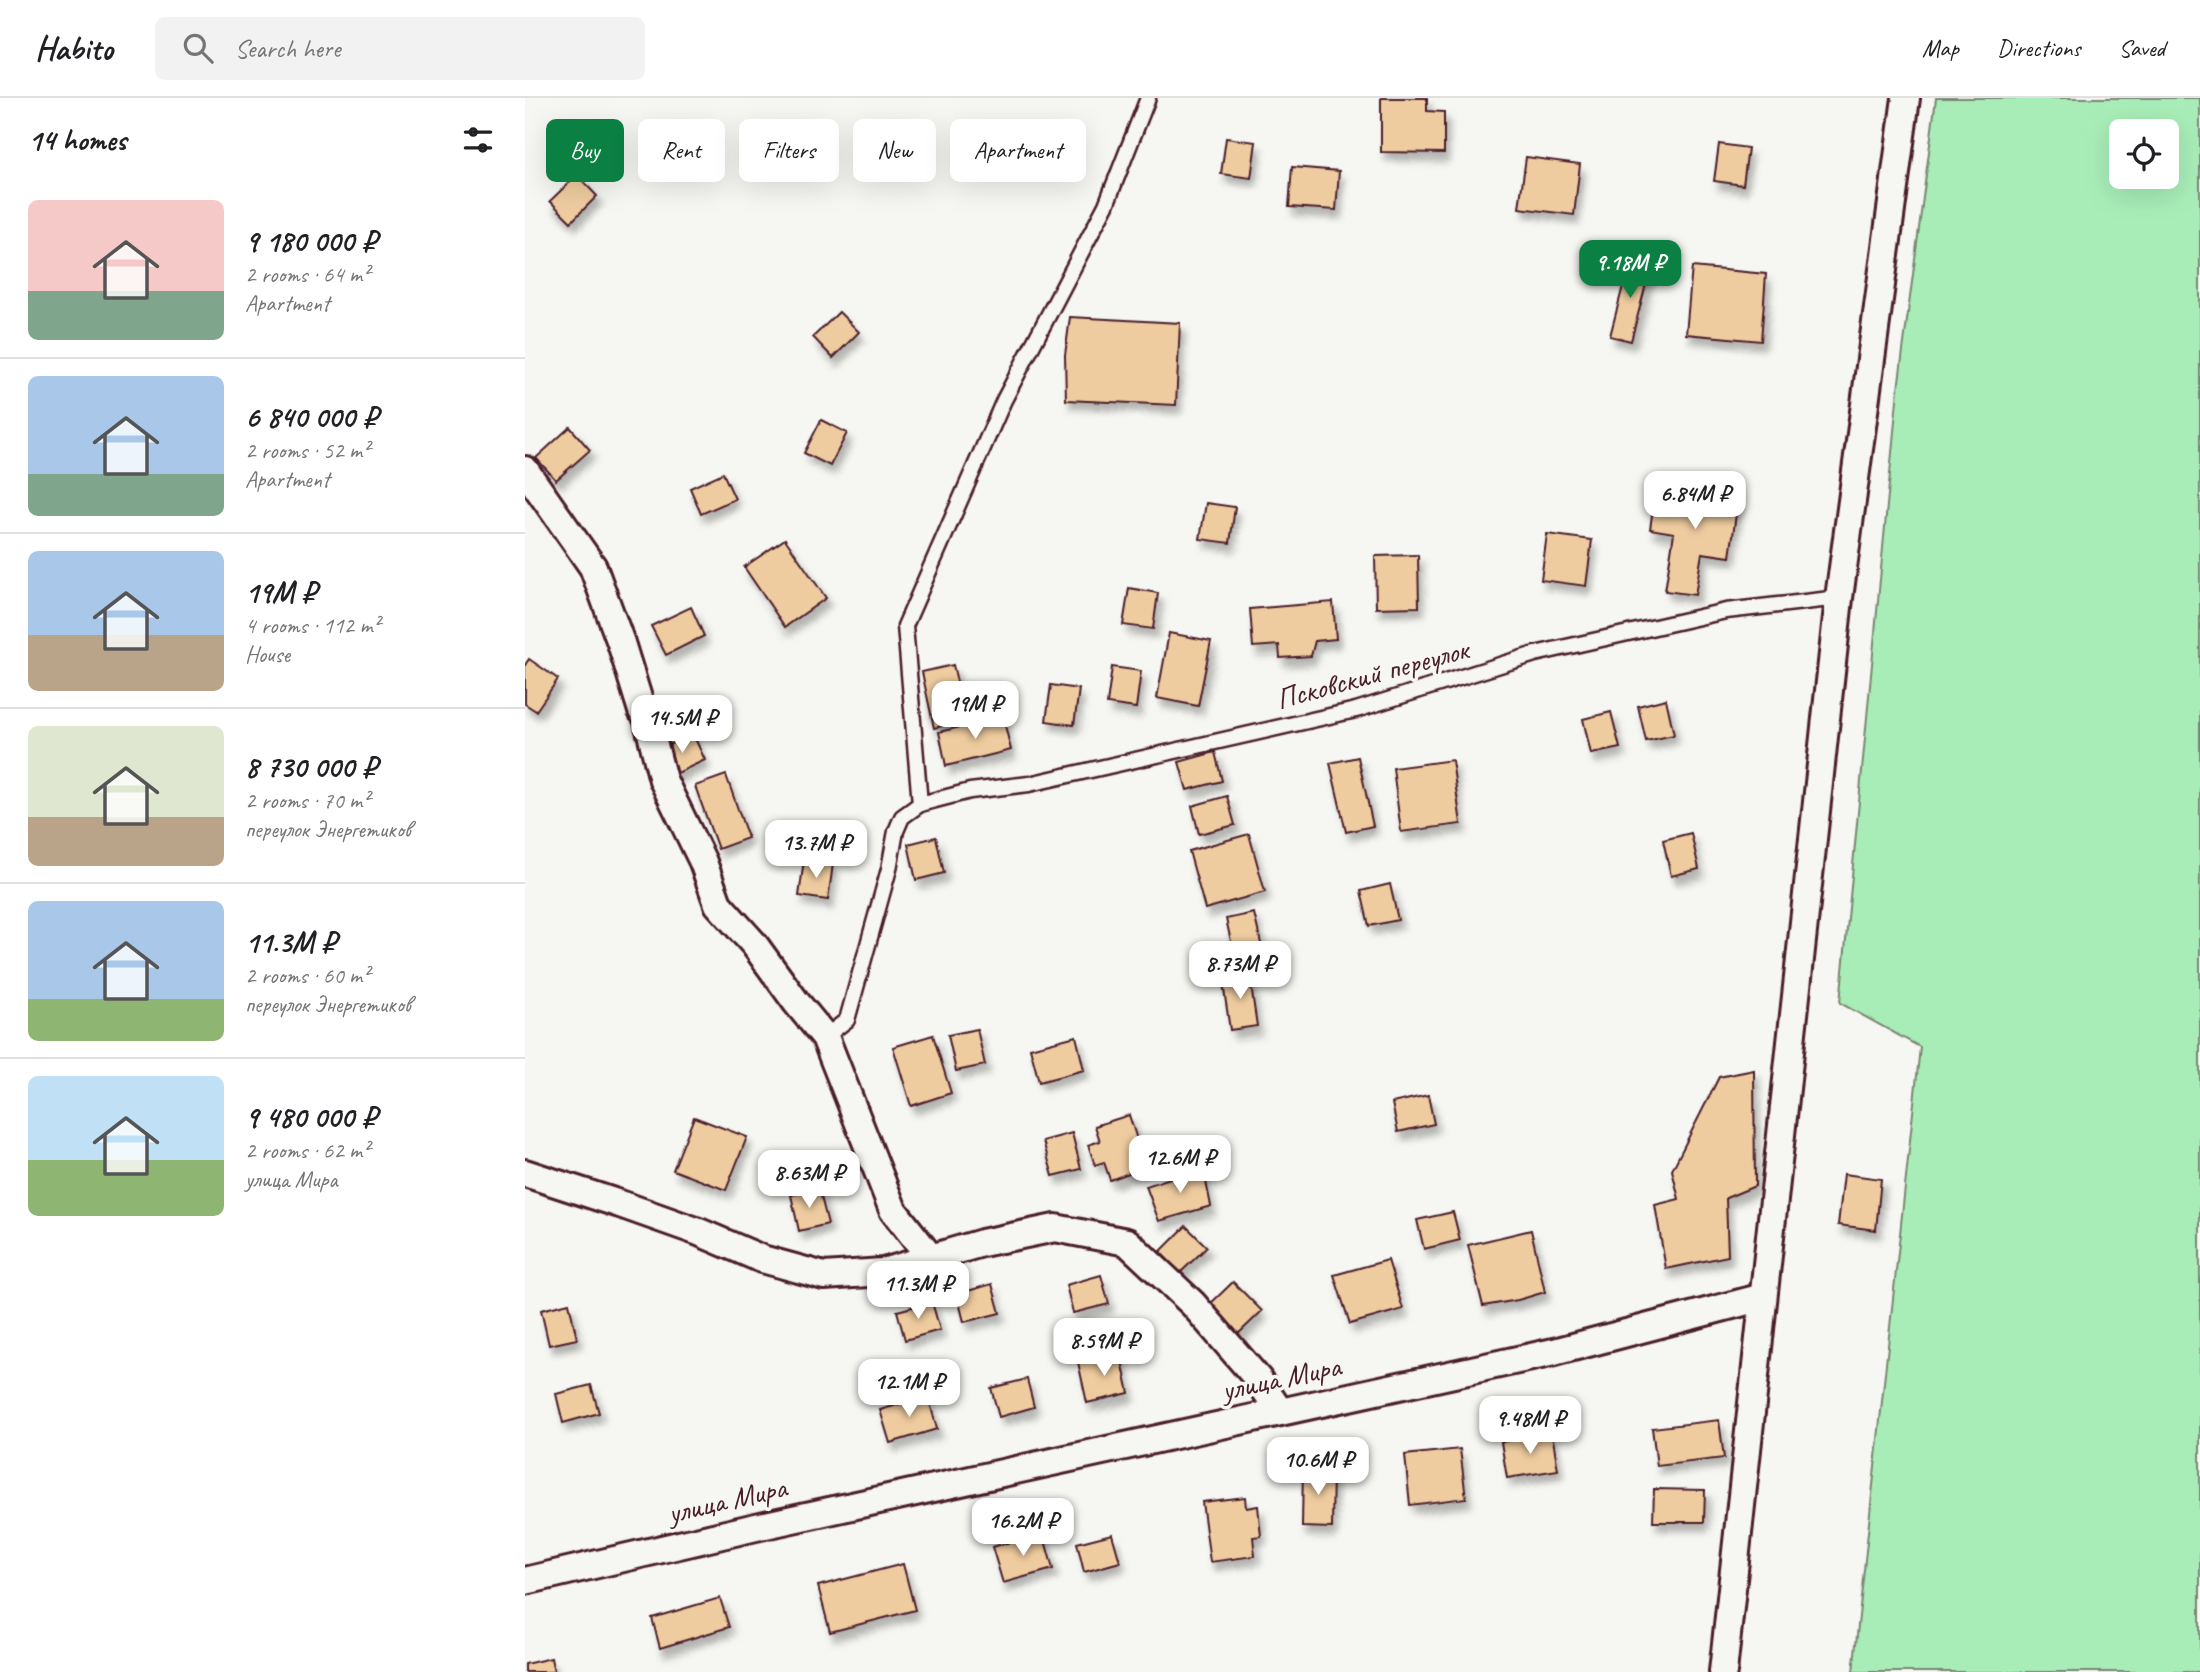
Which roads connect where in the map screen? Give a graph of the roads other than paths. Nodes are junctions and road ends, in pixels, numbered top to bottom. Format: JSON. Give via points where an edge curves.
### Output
{"nodes":[{"id":1,"x":1148,"y":98,"type":"edge"},
{"id":2,"x":1906,"y":98,"type":"edge"},
{"id":3,"x":525,"y":470,"type":"edge"},
{"id":4,"x":1839,"y":598,"type":"junction"},
{"id":5,"x":920,"y":804,"type":"junction"},
{"id":6,"x":825,"y":1037,"type":"junction"},
{"id":7,"x":525,"y":1173,"type":"edge"},
{"id":8,"x":930,"y":1257,"type":"junction"},
{"id":9,"x":1763,"y":1297,"type":"junction"},
{"id":10,"x":1280,"y":1412,"type":"junction"},
{"id":11,"x":525,"y":1581,"type":"edge"},
{"id":12,"x":1723,"y":1672,"type":"edge"}],
"edges":[{"from":1,"to":5,"type":"lane","via":[[1106,205],[1004,400],[905,626]]},
{"from":2,"to":4,"type":"street"},
{"from":3,"to":6,"type":"street","via":[[593,567],[646,714],[663,780],[718,904]]},
{"from":4,"to":5,"type":"lane","name":"Псковский переулок","via":[[1713,614],[1535,654],[1356,710]]},
{"from":4,"to":9,"type":"street"},
{"from":5,"to":6,"type":"lane","via":[[902,817],[896,831],[890,869],[846,1020]]},
{"from":6,"to":8,"type":"street","via":[[893,1210]]},
{"from":7,"to":8,"type":"street","via":[[620,1203],[762,1259],[824,1276],[883,1272]]},
{"from":8,"to":10,"type":"street","via":[[1055,1228],[1127,1242],[1193,1304],[1258,1379]]},
{"from":9,"to":10,"type":"street","name":"улица Мира","via":[[1554,1352]]},
{"from":9,"to":12,"type":"street"},
{"from":10,"to":11,"type":"street","name":"улица Мира"}]}
